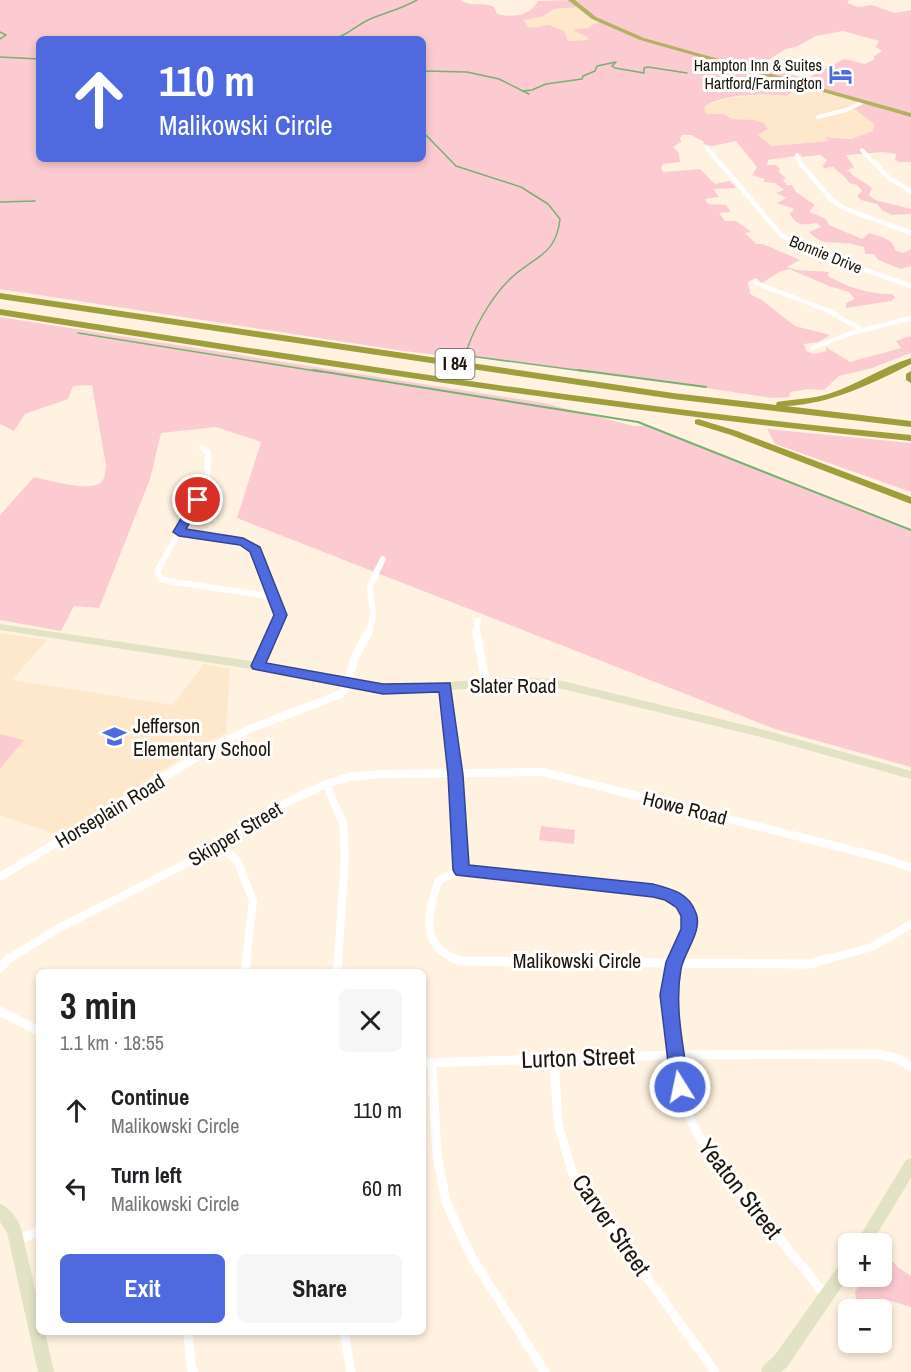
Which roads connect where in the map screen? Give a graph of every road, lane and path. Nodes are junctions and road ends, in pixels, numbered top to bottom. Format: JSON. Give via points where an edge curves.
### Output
{"nodes":[{"id":1,"x":571,"y":0,"type":"edge"},
{"id":2,"x":863,"y":102,"type":"junction"},
{"id":3,"x":911,"y":115,"type":"edge"},
{"id":4,"x":818,"y":117,"type":"dead end"},
{"id":5,"x":707,"y":148,"type":"dead end"},
{"id":6,"x":862,"y":150,"type":"dead end"},
{"id":7,"x":797,"y":155,"type":"dead end"},
{"id":8,"x":911,"y":191,"type":"edge"},
{"id":9,"x":911,"y":233,"type":"edge"},
{"id":10,"x":756,"y":283,"type":"dead end"},
{"id":11,"x":911,"y":286,"type":"edge"},
{"id":12,"x":0,"y":296,"type":"edge"},
{"id":13,"x":0,"y":312,"type":"edge"},
{"id":14,"x":911,"y":318,"type":"edge"},
{"id":15,"x":862,"y":330,"type":"junction"},
{"id":16,"x":812,"y":348,"type":"dead end"},
{"id":17,"x":911,"y":361,"type":"edge"},
{"id":18,"x":911,"y":374,"type":"edge"},
{"id":19,"x":911,"y":380,"type":"edge"},
{"id":20,"x":654,"y":394,"type":"junction"},
{"id":21,"x":626,"y":407,"type":"junction"},
{"id":22,"x":911,"y":424,"type":"edge"},
{"id":23,"x":911,"y":438,"type":"edge"},
{"id":24,"x":201,"y":448,"type":"dead end"},
{"id":25,"x":911,"y":501,"type":"edge"},
{"id":26,"x":179,"y":532,"type":"junction"},
{"id":27,"x":382,"y":559,"type":"dead end"},
{"id":28,"x":274,"y":597,"type":"junction"},
{"id":29,"x":478,"y":620,"type":"dead end"},
{"id":30,"x":0,"y":627,"type":"edge"},
{"id":31,"x":257,"y":666,"type":"junction"},
{"id":32,"x":486,"y":683,"type":"junction"},
{"id":33,"x":347,"y":684,"type":"junction"},
{"id":34,"x":445,"y":687,"type":"junction"},
{"id":35,"x":456,"y":775,"type":"junction"},
{"id":36,"x":911,"y":776,"type":"edge"},
{"id":37,"x":326,"y":784,"type":"junction"},
{"id":38,"x":221,"y":846,"type":"junction"},
{"id":39,"x":911,"y":868,"type":"edge"},
{"id":40,"x":461,"y":870,"type":"junction"},
{"id":41,"x":0,"y":877,"type":"edge"},
{"id":42,"x":911,"y":924,"type":"edge"},
{"id":43,"x":674,"y":962,"type":"junction"},
{"id":44,"x":0,"y":968,"type":"edge"},
{"id":45,"x":245,"y":969,"type":"edge"},
{"id":46,"x":337,"y":969,"type":"edge"},
{"id":47,"x":0,"y":1011,"type":"edge"},
{"id":48,"x":36,"y":1029,"type":"edge"},
{"id":49,"x":675,"y":1055,"type":"junction"},
{"id":50,"x":554,"y":1059,"type":"junction"},
{"id":51,"x":428,"y":1064,"type":"edge"},
{"id":52,"x":911,"y":1067,"type":"edge"},
{"id":53,"x":910,"y":1168,"type":"edge"},
{"id":54,"x":0,"y":1211,"type":"edge"},
{"id":55,"x":36,"y":1232,"type":"edge"},
{"id":56,"x":869,"y":1233,"type":"edge"},
{"id":57,"x":17,"y":1240,"type":"junction"},
{"id":58,"x":838,"y":1280,"type":"edge"},
{"id":59,"x":827,"y":1298,"type":"junction"},
{"id":60,"x":36,"y":1326,"type":"edge"},
{"id":61,"x":38,"y":1335,"type":"edge"},
{"id":62,"x":188,"y":1335,"type":"edge"},
{"id":63,"x":345,"y":1335,"type":"edge"},
{"id":64,"x":46,"y":1372,"type":"edge"},
{"id":65,"x":194,"y":1372,"type":"edge"},
{"id":66,"x":351,"y":1372,"type":"edge"},
{"id":67,"x":545,"y":1372,"type":"edge"},
{"id":68,"x":715,"y":1372,"type":"edge"},
{"id":69,"x":769,"y":1372,"type":"edge"}],
"edges":[{"from":1,"to":2,"type":"highway","via":[[601,22],[642,39]]},
{"from":2,"to":3,"type":"highway"},
{"from":2,"to":4,"type":"street"},
{"from":5,"to":11,"type":"street","name":"Bonnie Drive","via":[[771,226],[789,241]]},
{"from":6,"to":8,"type":"street","via":[[889,178]]},
{"from":7,"to":9,"type":"street","via":[[804,170],[843,208]]},
{"from":10,"to":15,"type":"street","via":[[829,311]]},
{"from":12,"to":20,"type":"highway","number":"I 84"},
{"from":13,"to":21,"type":"highway","number":"I 84"},
{"from":14,"to":15,"type":"street"},
{"from":15,"to":16,"type":"street"},
{"from":17,"to":20,"type":"highway","via":[[844,393],[807,402]]},
{"from":18,"to":19,"type":"highway"},
{"from":20,"to":22,"type":"highway","number":"I 84"},
{"from":21,"to":23,"type":"highway","number":"I 84"},
{"from":21,"to":25,"type":"highway","via":[[725,430]]},
{"from":24,"to":26,"type":"street","via":[[208,453],[207,484]]},
{"from":26,"to":28,"type":"street","via":[[243,542],[256,549]]},
{"from":26,"to":28,"type":"street","via":[[157,571],[161,579]]},
{"from":27,"to":33,"type":"street","via":[[370,588],[372,624]]},
{"from":28,"to":31,"type":"street","via":[[281,615]]},
{"from":29,"to":32,"type":"street","via":[[476,631]]},
{"from":30,"to":31,"type":"main road","name":"Slater Road"},
{"from":31,"to":33,"type":"main road","name":"Slater Road"},
{"from":32,"to":34,"type":"main road","name":"Slater Road"},
{"from":32,"to":36,"type":"main road","name":"Slater Road","via":[[554,683],[761,733]]},
{"from":33,"to":34,"type":"main road","name":"Slater Road","via":[[383,689]]},
{"from":33,"to":41,"type":"street","name":"Horseplain Road","via":[[338,696],[215,746]]},
{"from":34,"to":35,"type":"street"},
{"from":35,"to":37,"type":"street","name":"Skipper Street","via":[[382,774]]},
{"from":35,"to":39,"type":"street","name":"Howe Road","via":[[543,772]]},
{"from":35,"to":40,"type":"street"},
{"from":37,"to":38,"type":"street","name":"Skipper Street","via":[[271,810]]},
{"from":37,"to":46,"type":"street","via":[[343,824],[345,857]]},
{"from":38,"to":44,"type":"street","name":"Skipper Street","via":[[58,928],[9,958]]},
{"from":38,"to":45,"type":"street","via":[[238,862],[253,901]]},
{"from":40,"to":43,"type":"street","via":[[653,890],[669,895],[682,903],[689,915],[689,929]]},
{"from":40,"to":43,"type":"street","name":"Malikowski Circle","via":[[438,881],[430,911],[433,946],[444,957],[460,961]]},
{"from":42,"to":43,"type":"street","name":"Malikowski Circle","via":[[872,947],[810,964]]},
{"from":43,"to":49,"type":"street","name":"Yeaton Street","via":[[668,995]]},
{"from":47,"to":48,"type":"street"},
{"from":49,"to":50,"type":"street","name":"Lurton Street"},
{"from":49,"to":52,"type":"street","name":"Lurton Street","via":[[879,1054]]},
{"from":49,"to":59,"type":"street","name":"Yeaton Street","via":[[683,1103],[692,1127]]},
{"from":50,"to":51,"type":"street","name":"Lurton Street"},
{"from":50,"to":68,"type":"street","name":"Carver Street","via":[[558,1124],[573,1174]]},
{"from":51,"to":67,"type":"street","via":[[446,1202],[472,1258]]},
{"from":53,"to":56,"type":"main road"},
{"from":54,"to":57,"type":"main road","via":[[9,1220]]},
{"from":55,"to":57,"type":"street"},
{"from":57,"to":60,"type":"main road"},
{"from":58,"to":59,"type":"main road"},
{"from":59,"to":69,"type":"main road"},
{"from":61,"to":64,"type":"main road"},
{"from":62,"to":65,"type":"street"},
{"from":63,"to":66,"type":"street"}]}
